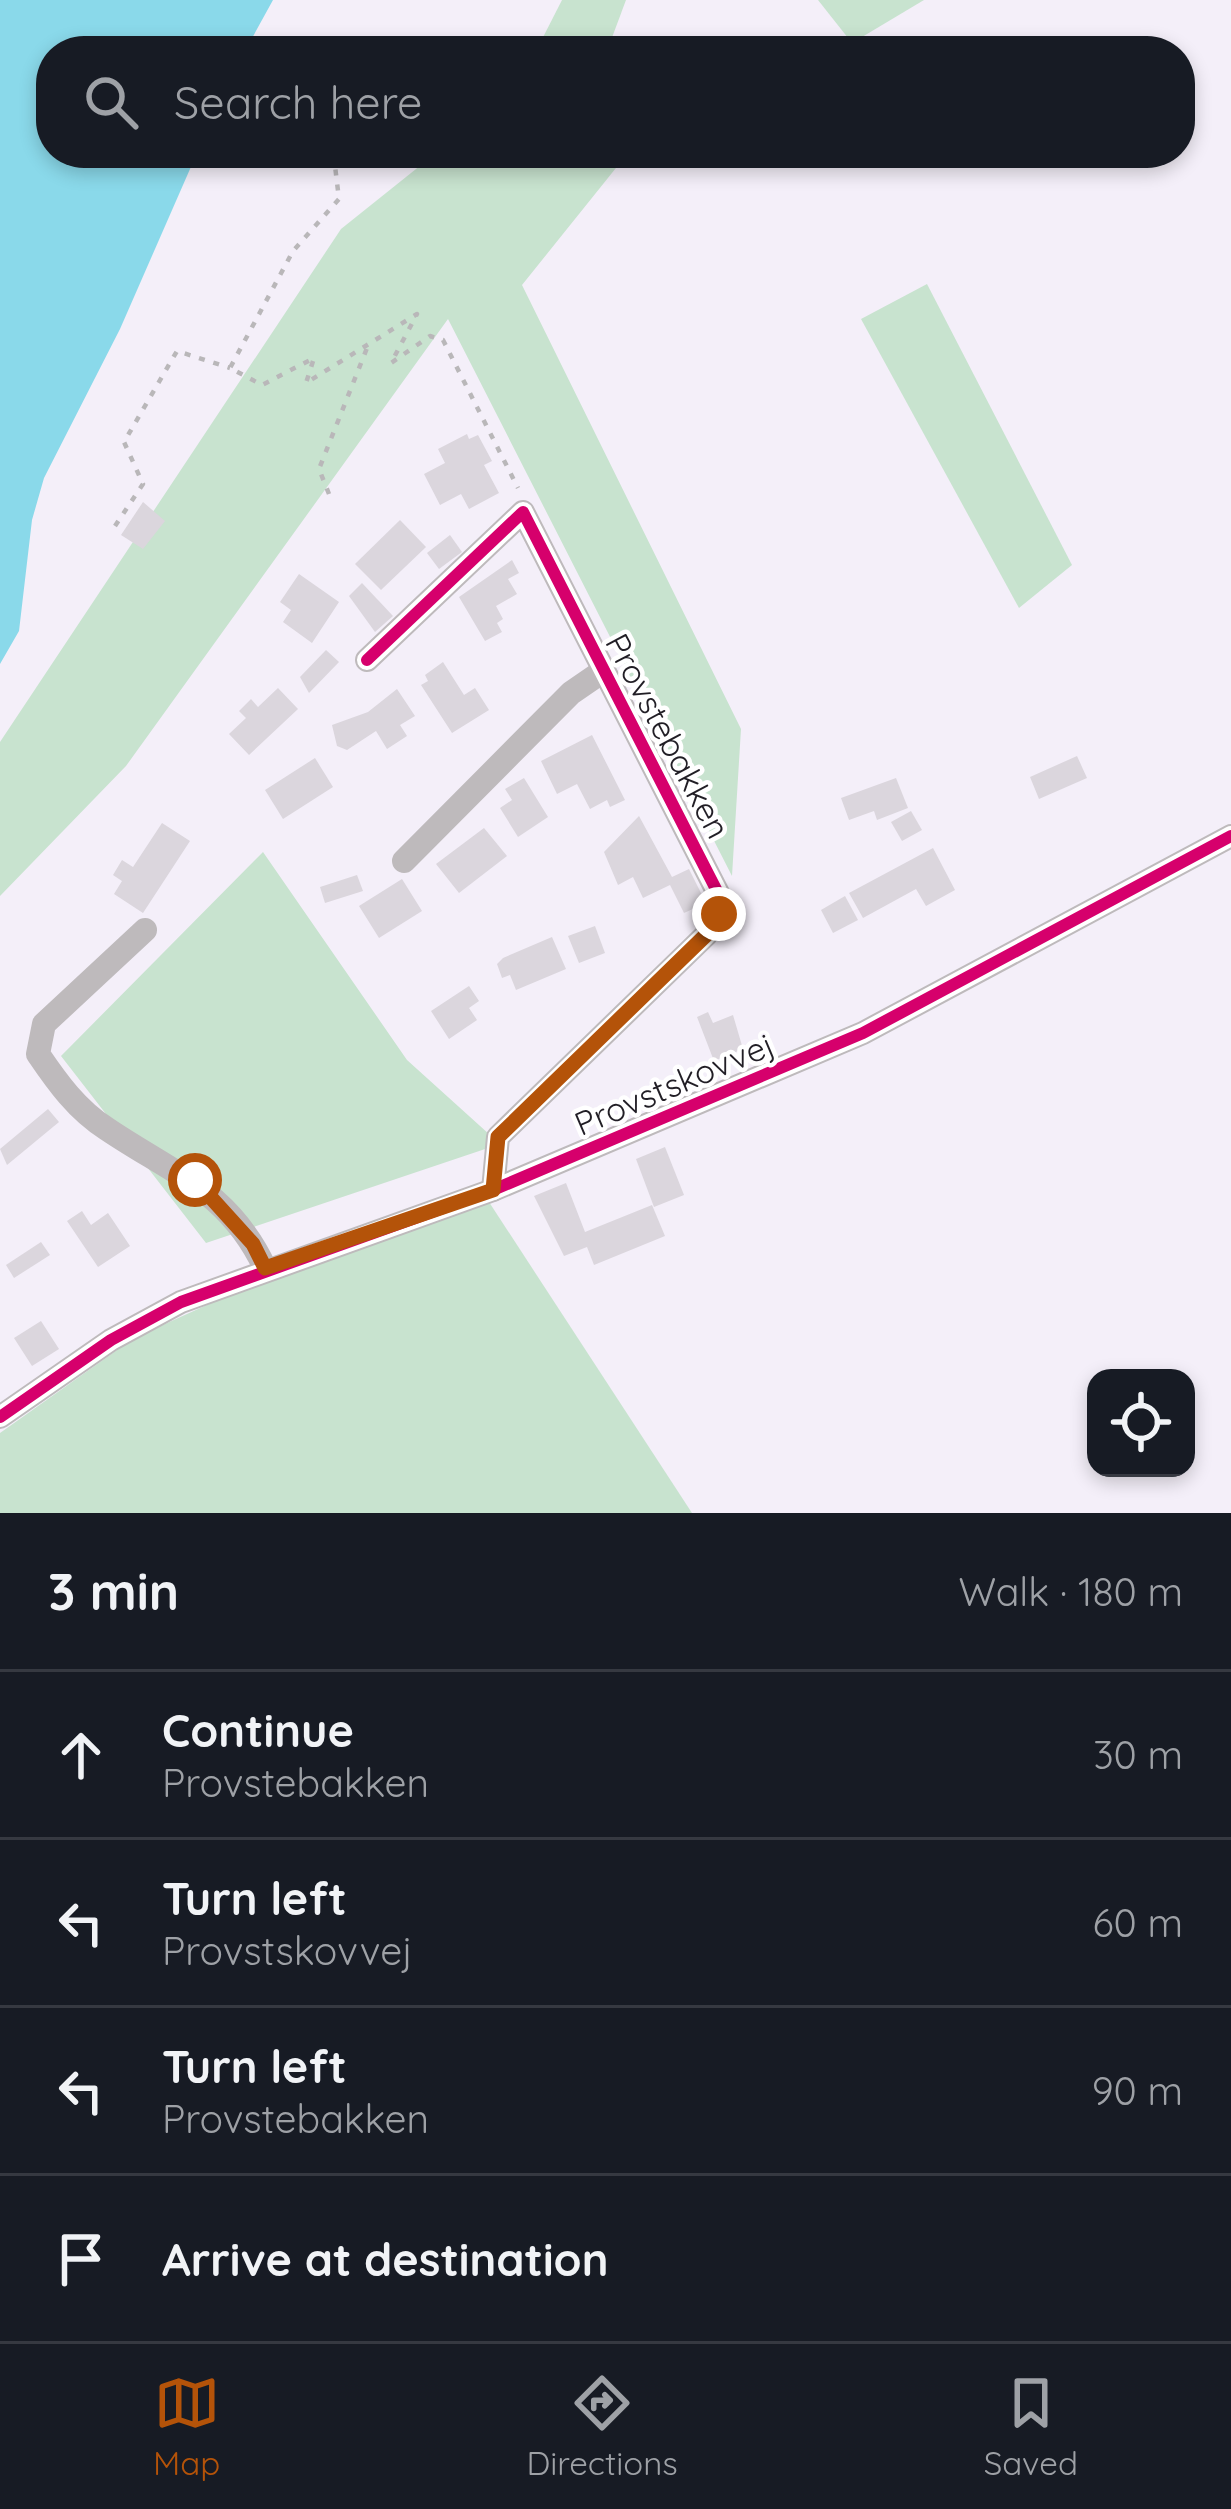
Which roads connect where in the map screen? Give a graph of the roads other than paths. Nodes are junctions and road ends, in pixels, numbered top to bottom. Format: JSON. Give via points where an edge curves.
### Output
{"nodes":[{"id":1,"x":367,"y":660,"type":"dead end"},
{"id":2,"x":603,"y":671,"type":"junction"},
{"id":3,"x":1231,"y":836,"type":"edge"},
{"id":4,"x":404,"y":861,"type":"dead end"},
{"id":5,"x":146,"y":930,"type":"dead end"},
{"id":6,"x":493,"y":1190,"type":"junction"},
{"id":7,"x":265,"y":1268,"type":"junction"},
{"id":8,"x":0,"y":1418,"type":"edge"}],
"edges":[{"from":1,"to":2,"type":"street","name":"Provstebakken","via":[[523,512]]},
{"from":2,"to":4,"type":"street","name":"Provstebakken","via":[[571,693]]},
{"from":2,"to":6,"type":"street","name":"Provstebakken","via":[[710,876],[719,914],[498,1137]]},
{"from":3,"to":6,"type":"street","name":"Provstskovvej","via":[[863,1033]]},
{"from":5,"to":7,"type":"street","via":[[44,1024],[38,1054],[104,1128],[195,1180]]},
{"from":6,"to":7,"type":"street","name":"Provstskovvej"},
{"from":7,"to":8,"type":"street","name":"Provstskovvej","via":[[111,1340]]}]}
